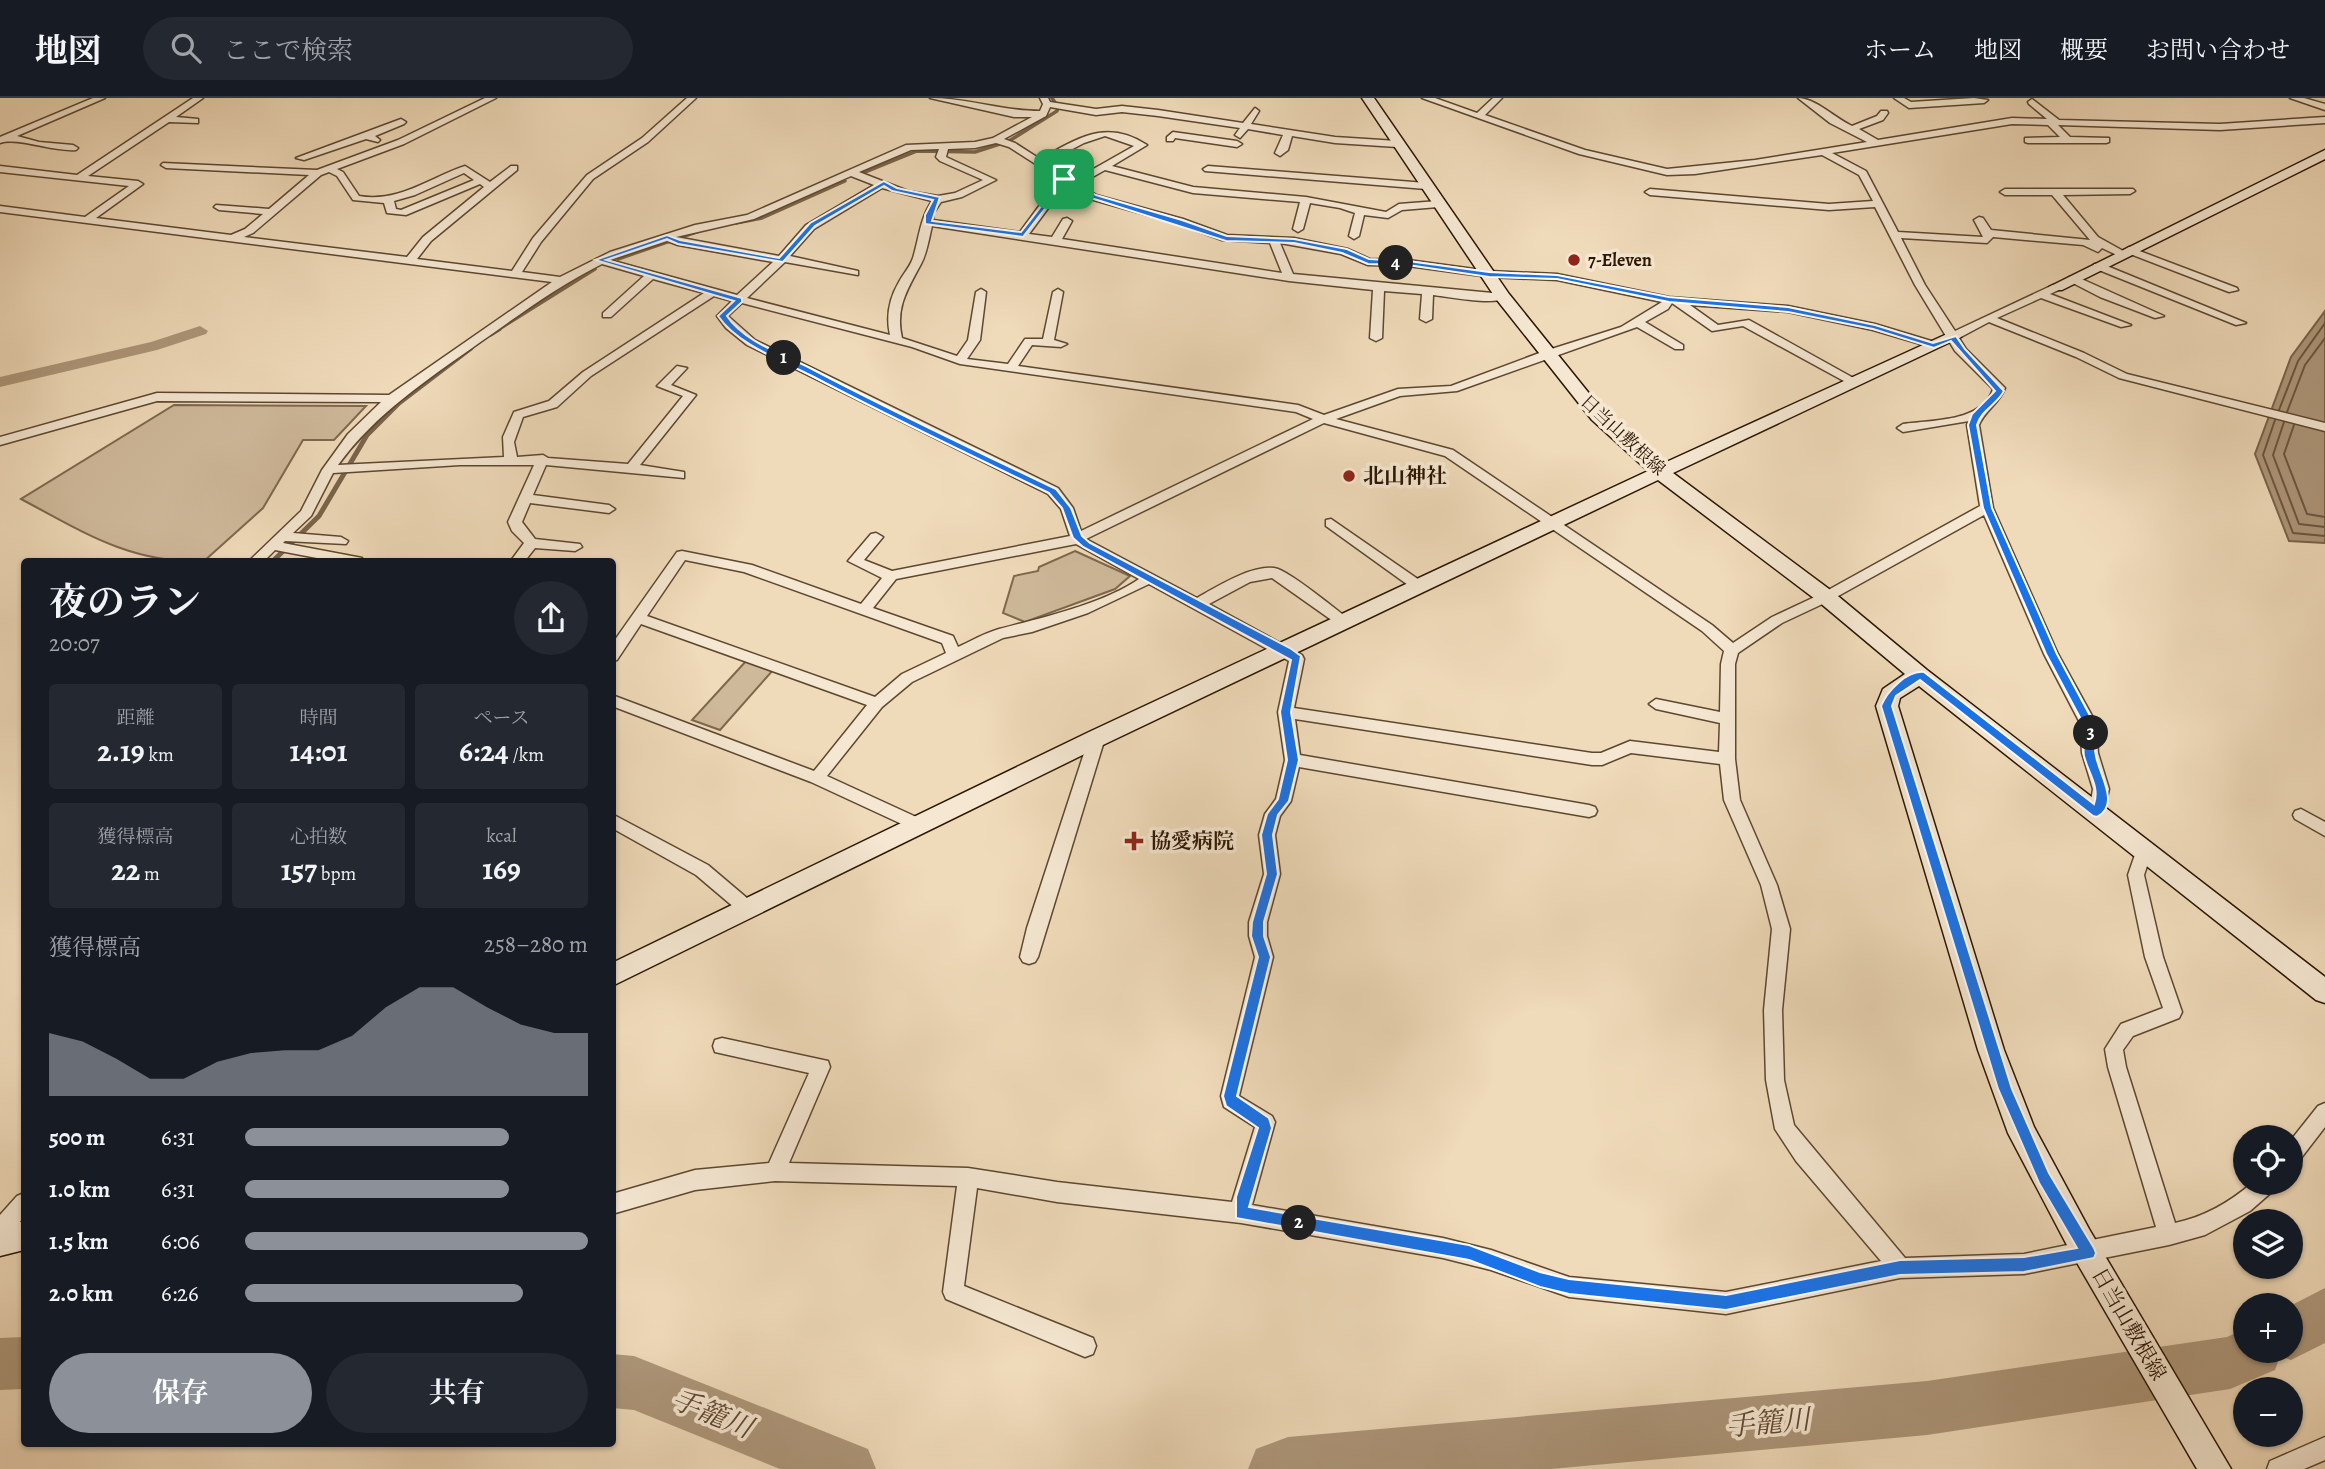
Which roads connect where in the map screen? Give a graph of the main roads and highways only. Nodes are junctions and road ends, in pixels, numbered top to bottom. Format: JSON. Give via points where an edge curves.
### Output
{"nodes":[{"id":1,"x":1368,"y":98,"type":"edge"},
{"id":2,"x":2325,"y":154,"type":"edge"},
{"id":3,"x":2057,"y":287,"type":"road end"},
{"id":4,"x":1953,"y":337,"type":"road end"},
{"id":5,"x":1660,"y":472,"type":"junction"},
{"id":6,"x":1549,"y":523,"type":"road end"},
{"id":7,"x":1920,"y":675,"type":"junction"},
{"id":8,"x":616,"y":973,"type":"edge"},
{"id":9,"x":2325,"y":992,"type":"edge"},
{"id":10,"x":21,"y":1237,"type":"edge"},
{"id":11,"x":0,"y":1241,"type":"edge"},
{"id":12,"x":2215,"y":1469,"type":"edge"}],
"edges":[{"from":1,"to":5,"type":"main road","name":"日当山敷根線","via":[[1546,355],[1598,416]]},
{"from":2,"to":3,"type":"main road"},
{"from":4,"to":5,"type":"main road"},
{"from":5,"to":7,"type":"main road","name":"日当山敷根線","via":[[1826,597]]},
{"from":6,"to":8,"type":"main road"},
{"from":7,"to":9,"type":"main road","name":"日当山敷根線"},
{"from":7,"to":12,"type":"main road","name":"日当山敷根線","via":[[1891,694],[1886,706],[2005,1089],[2044,1178]]},
{"from":10,"to":11,"type":"main road"}]}
